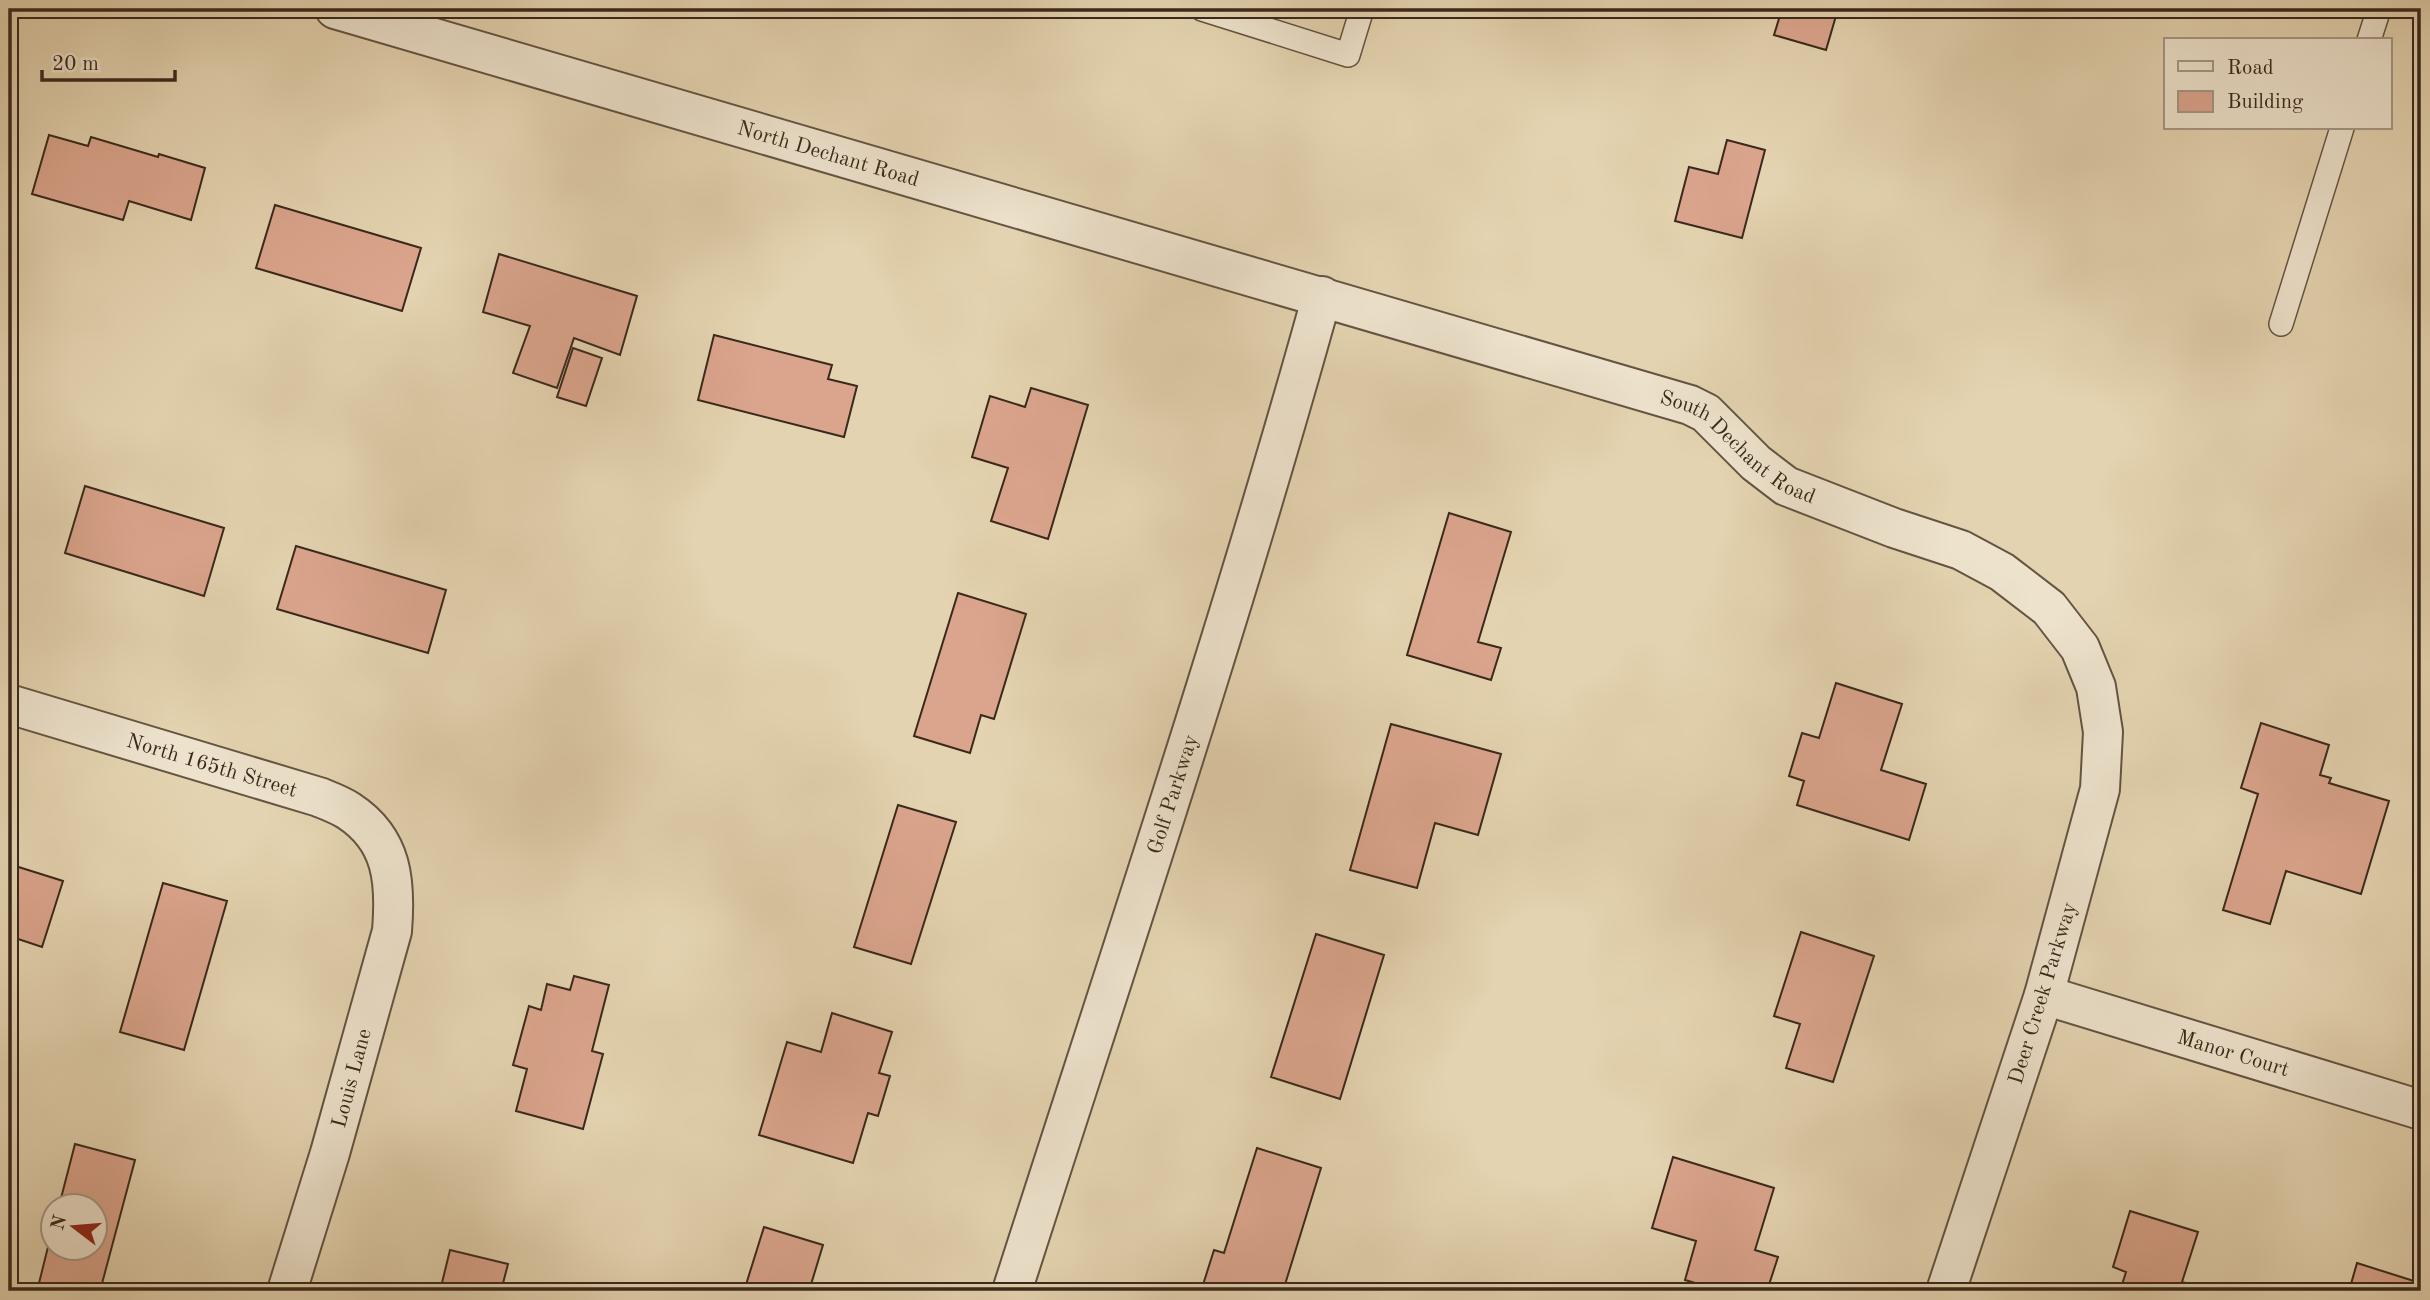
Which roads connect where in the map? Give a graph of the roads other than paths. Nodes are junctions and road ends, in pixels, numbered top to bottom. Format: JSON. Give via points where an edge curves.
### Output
{"nodes":[{"id":1,"x":335,"y":9,"type":"edge"},
{"id":2,"x":1202,"y":9,"type":"edge"},
{"id":3,"x":1362,"y":9,"type":"edge"},
{"id":4,"x":2379,"y":9,"type":"edge"},
{"id":5,"x":2370,"y":38,"type":"edge"},
{"id":6,"x":2341,"y":130,"type":"edge"},
{"id":7,"x":1322,"y":296,"type":"junction"},
{"id":8,"x":2281,"y":324,"type":"dead end"},
{"id":9,"x":2096,"y":687,"type":"joint"},
{"id":10,"x":9,"y":704,"type":"edge"},
{"id":11,"x":390,"y":862,"type":"joint"},
{"id":12,"x":2045,"y":995,"type":"junction"},
{"id":13,"x":2421,"y":1110,"type":"edge"},
{"id":14,"x":287,"y":1291,"type":"edge"},
{"id":15,"x":1012,"y":1291,"type":"edge"},
{"id":16,"x":1946,"y":1291,"type":"edge"}],
"edges":[{"from":1,"to":7,"type":"street","name":"North Dechant Road"},
{"from":2,"to":3,"type":"lane","via":[[1348,55]]},
{"from":4,"to":5,"type":"lane"},
{"from":6,"to":8,"type":"lane"},
{"from":7,"to":9,"type":"street","name":"South Dechant Road","via":[[1706,413],[1786,486],[1961,550],[2001,572],[2049,608],[2080,648]]},
{"from":7,"to":15,"type":"street","name":"Golf Parkway","via":[[1216,651]]},
{"from":9,"to":12,"type":"street","name":"Deer Creek Parkway","via":[[2103,732],[2100,789]]},
{"from":10,"to":11,"type":"street","name":"North 165th Street","via":[[319,797],[349,811],[374,834]]},
{"from":11,"to":14,"type":"street","name":"Louis Lane","via":[[395,896],[392,931]]},
{"from":12,"to":13,"type":"street","name":"Manor Court"},
{"from":12,"to":16,"type":"street","name":"Deer Creek Parkway"}]}
